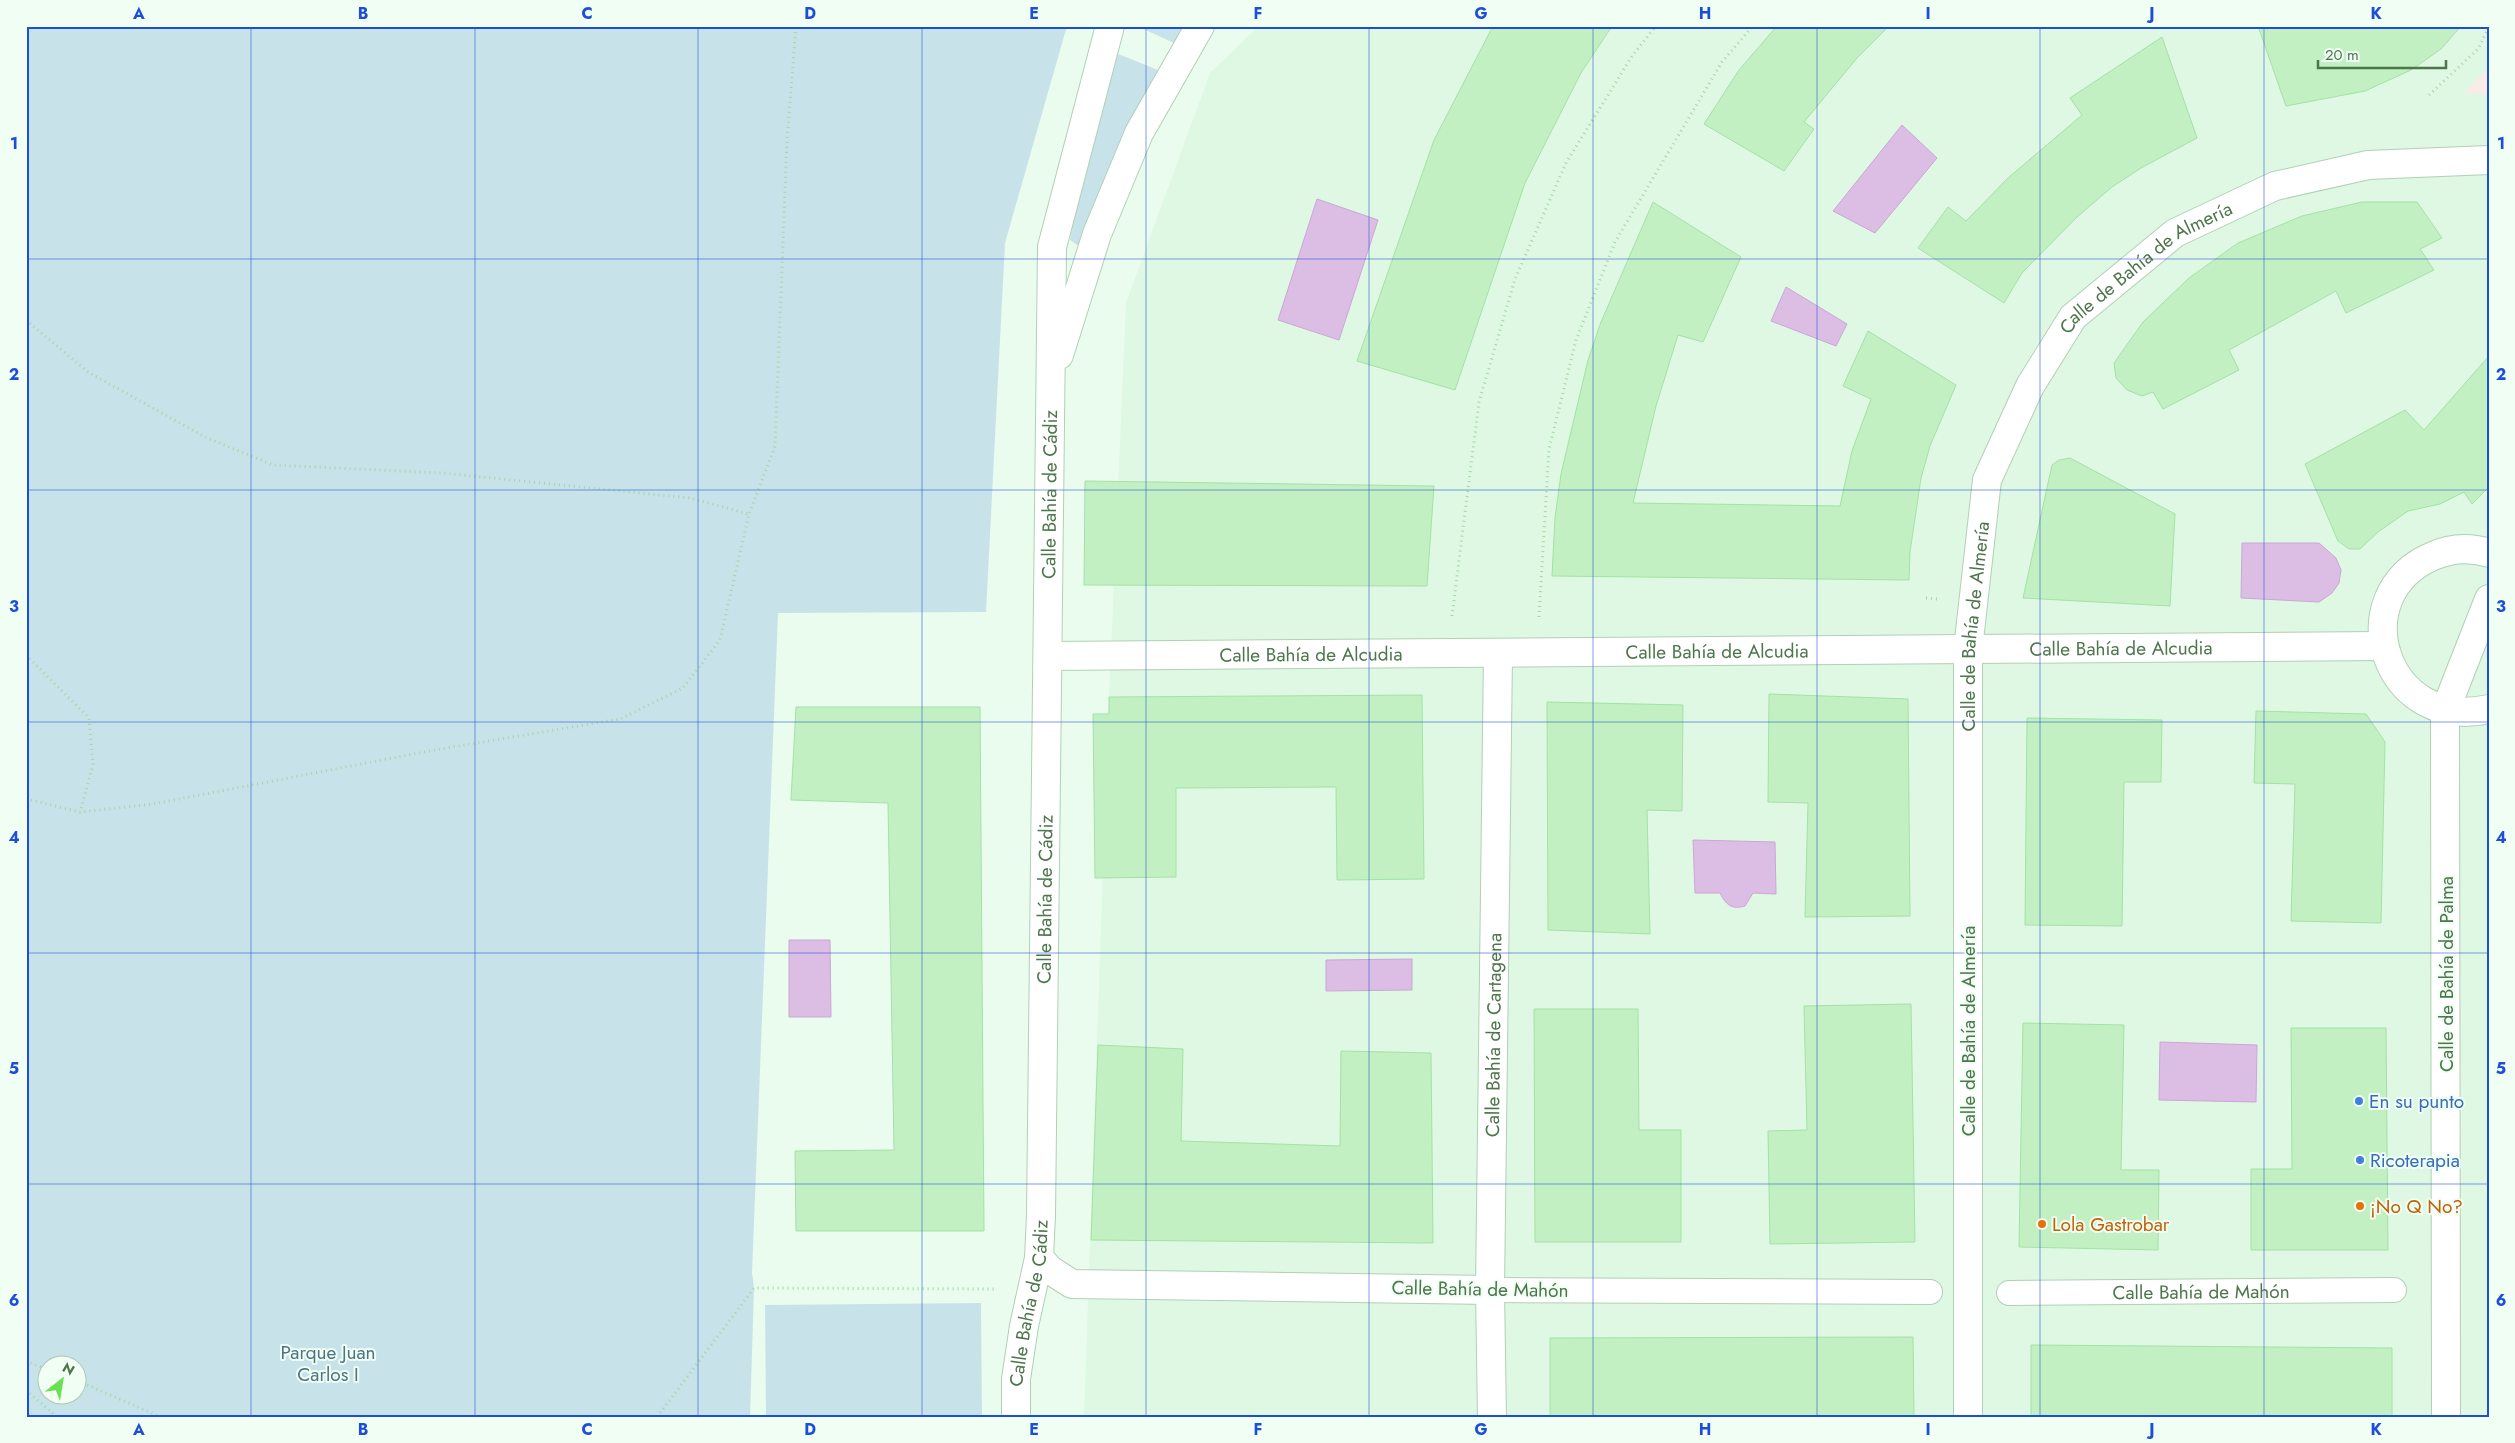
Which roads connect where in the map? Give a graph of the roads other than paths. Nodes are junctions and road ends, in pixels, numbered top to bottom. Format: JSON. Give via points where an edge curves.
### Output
{"nodes":[{"id":1,"x":1110,"y":26,"type":"edge"},
{"id":2,"x":1200,"y":26,"type":"edge"},
{"id":3,"x":2489,"y":160,"type":"edge"},
{"id":4,"x":1051,"y":380,"type":"junction"},
{"id":5,"x":2489,"y":553,"type":"edge"},
{"id":6,"x":2489,"y":599,"type":"edge"},
{"id":7,"x":2384,"y":646,"type":"junction"},
{"id":8,"x":1968,"y":649,"type":"junction"},
{"id":9,"x":1498,"y":652,"type":"junction"},
{"id":10,"x":1049,"y":656,"type":"junction"},
{"id":11,"x":2489,"y":709,"type":"edge"},
{"id":12,"x":2445,"y":711,"type":"junction"},
{"id":13,"x":1039,"y":1258,"type":"junction"},
{"id":14,"x":1490,"y":1290,"type":"junction"},
{"id":15,"x":2394,"y":1290,"type":"dead end"},
{"id":16,"x":1930,"y":1292,"type":"dead end"},
{"id":17,"x":2009,"y":1293,"type":"dead end"},
{"id":18,"x":1016,"y":1417,"type":"edge"},
{"id":19,"x":1492,"y":1417,"type":"edge"},
{"id":20,"x":1968,"y":1417,"type":"edge"},
{"id":21,"x":2446,"y":1417,"type":"edge"}],
"edges":[{"from":1,"to":4,"type":"street","name":"Calle Bahía de Cádiz","via":[[1052,247]]},
{"from":2,"to":4,"type":"street","name":"Calle Bahía de Cádiz","via":[[1139,133],[1097,234]]},
{"from":3,"to":8,"type":"street","name":"Calle de Bahía de Almería","via":[[2368,165],[2275,186],[2175,233],[2073,317],[2030,386],[1987,480]]},
{"from":4,"to":10,"type":"street","name":"Calle Bahía de Cádiz"},
{"from":5,"to":7,"type":"street","via":[[2477,549],[2447,550],[2420,561],[2397,584],[2385,610]]},
{"from":6,"to":12,"type":"street","name":"Calle de Bahía de Palma"},
{"from":7,"to":8,"type":"street","name":"Calle Bahía de Alcudia"},
{"from":7,"to":12,"type":"street","via":[[2394,673],[2404,687],[2427,704]]},
{"from":8,"to":9,"type":"street","name":"Calle Bahía de Alcudia"},
{"from":8,"to":20,"type":"street","name":"Calle de Bahía de Almería"},
{"from":9,"to":10,"type":"street","name":"Calle Bahía de Alcudia"},
{"from":9,"to":14,"type":"street","name":"Calle Bahía de Cartagena"},
{"from":10,"to":13,"type":"street","name":"Calle Bahía de Cádiz"},
{"from":11,"to":12,"type":"street","via":[[2474,713]]},
{"from":12,"to":21,"type":"street","name":"Calle de Bahía de Palma"},
{"from":13,"to":14,"type":"street","name":"Calle Bahía de Mahón","via":[[1072,1284]]},
{"from":13,"to":18,"type":"street","name":"Calle Bahía de Cádiz","via":[[1016,1379]]},
{"from":14,"to":16,"type":"street","name":"Calle Bahía de Mahón"},
{"from":14,"to":19,"type":"street","name":"Calle Bahía de Cartagena"},
{"from":15,"to":17,"type":"street","name":"Calle Bahía de Mahón"}]}
